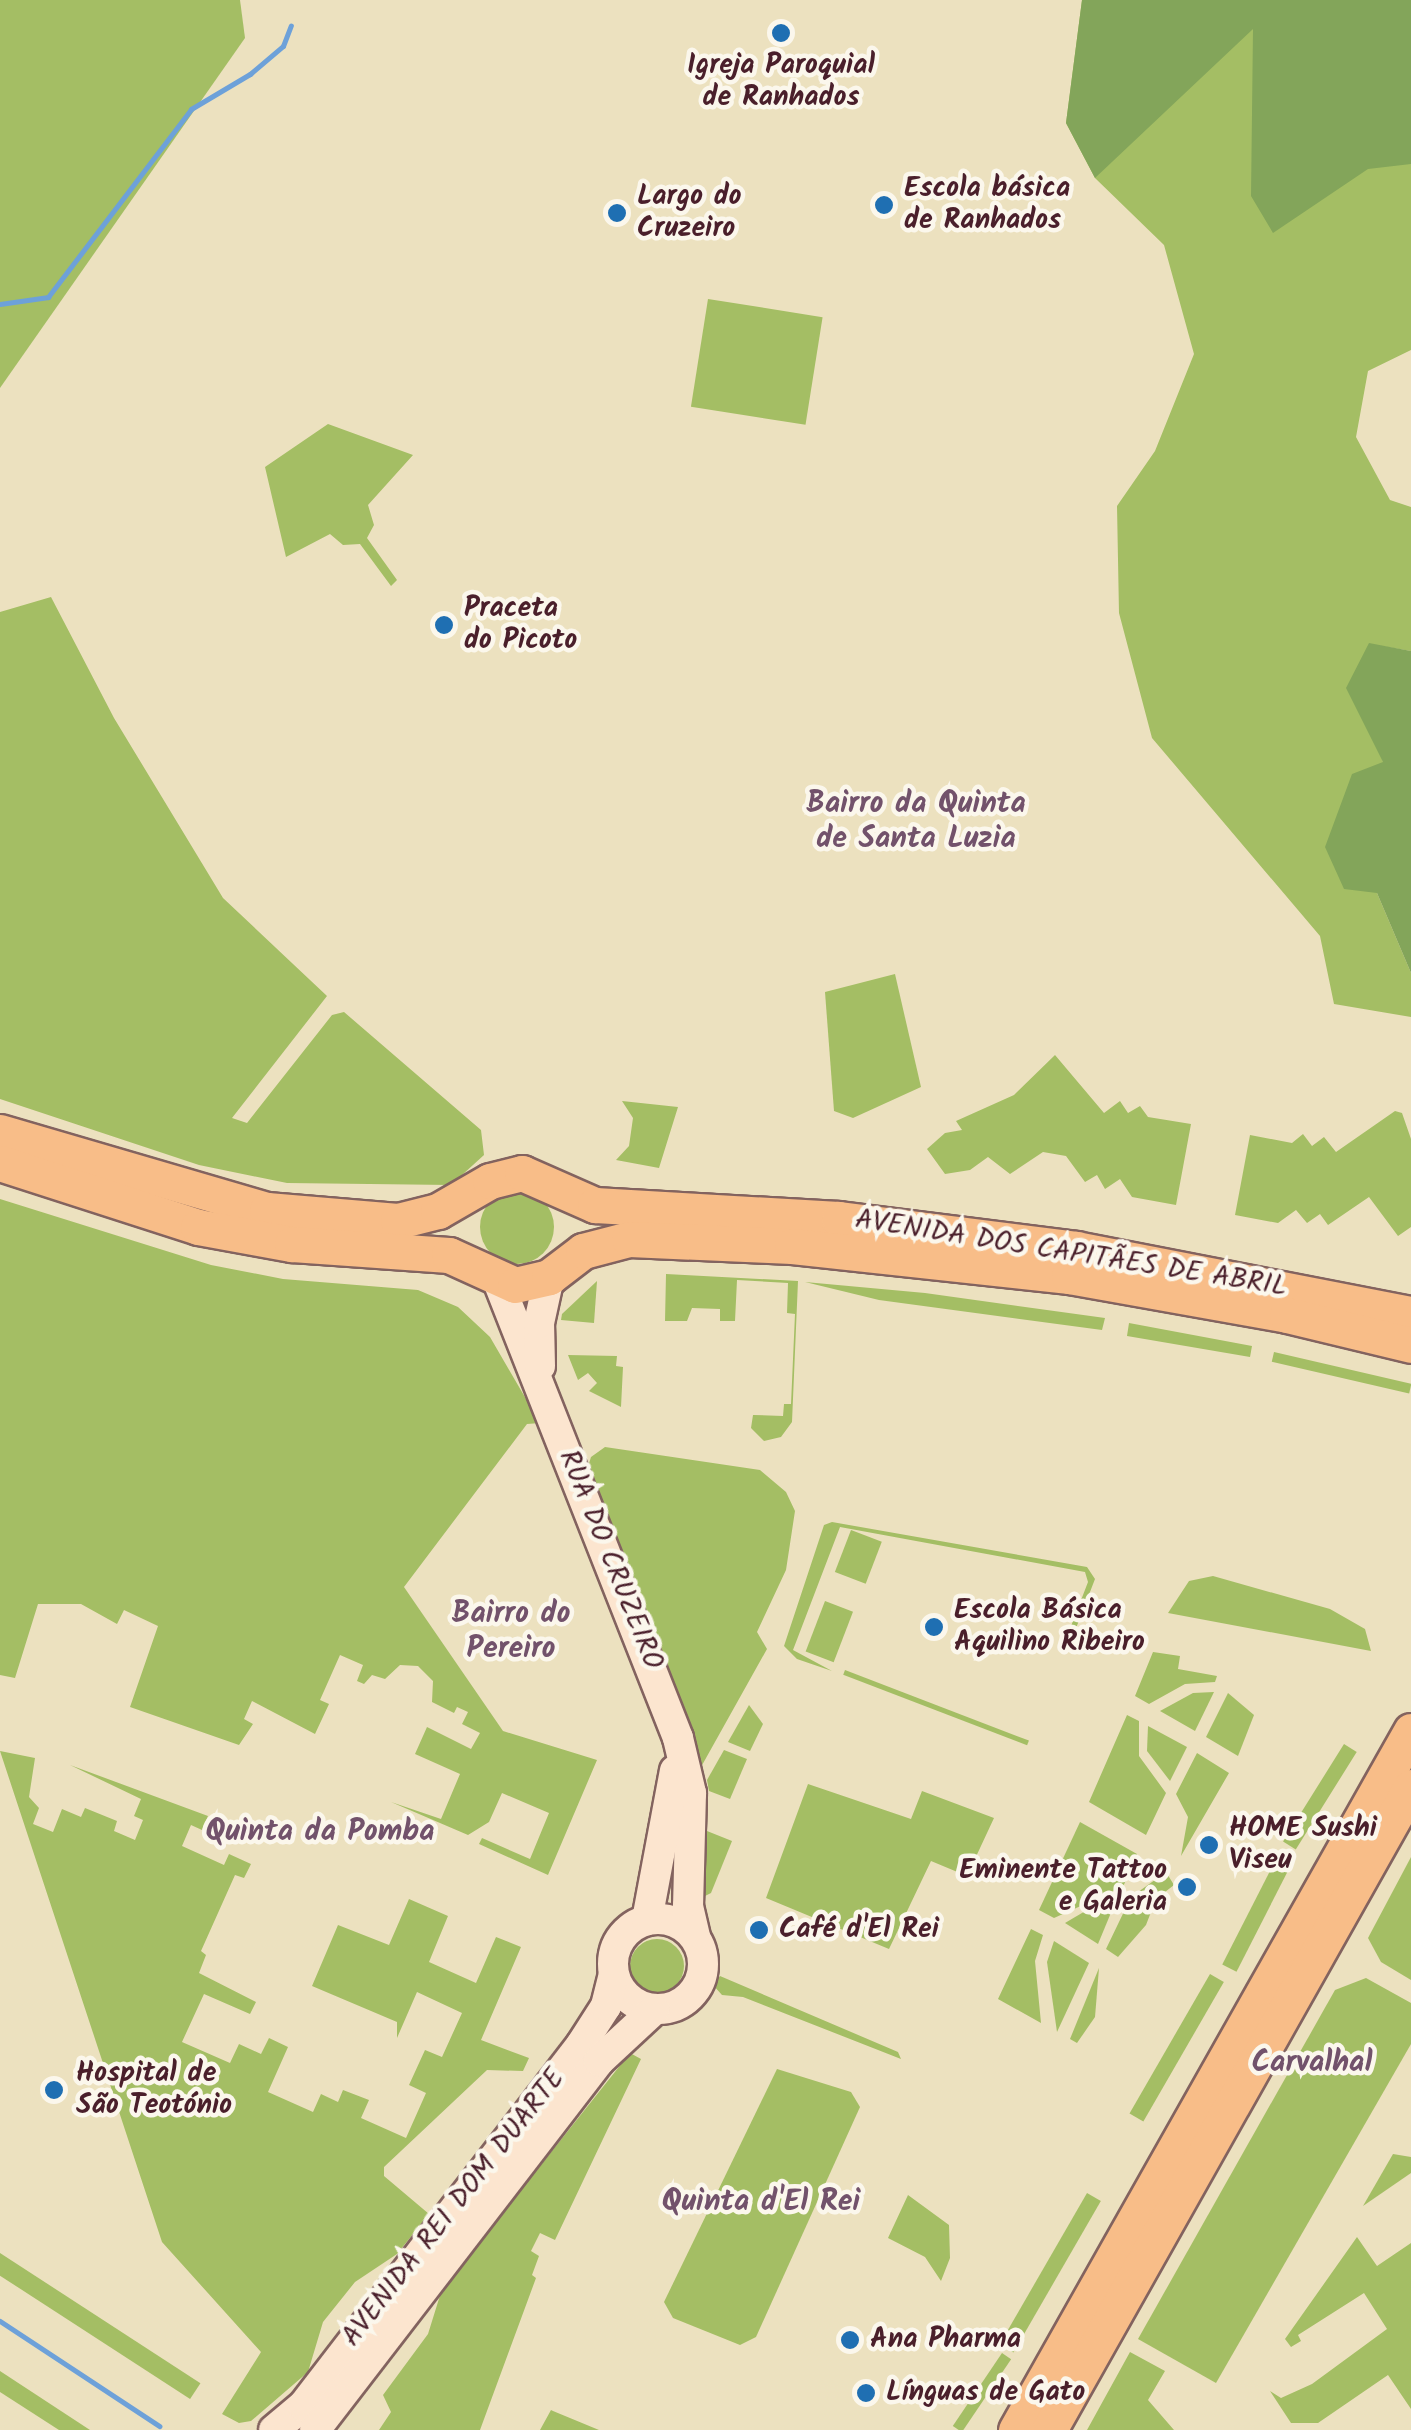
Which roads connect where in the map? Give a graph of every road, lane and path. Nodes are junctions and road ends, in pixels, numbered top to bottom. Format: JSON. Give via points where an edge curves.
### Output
{"nodes":[{"id":1,"x":0,"y":1132,"type":"edge"},
{"id":2,"x":0,"y":1164,"type":"edge"},
{"id":3,"x":554,"y":1184,"type":"junction"},
{"id":4,"x":477,"y":1192,"type":"junction"},
{"id":5,"x":556,"y":1271,"type":"junction"},
{"id":6,"x":490,"y":1276,"type":"junction"},
{"id":7,"x":1411,"y":1314,"type":"edge"},
{"id":8,"x":1287,"y":1315,"type":"junction"},
{"id":9,"x":1411,"y":1346,"type":"edge"},
{"id":10,"x":1411,"y":1362,"type":"edge"},
{"id":11,"x":540,"y":1384,"type":"junction"},
{"id":12,"x":1411,"y":1732,"type":"edge"},
{"id":13,"x":678,"y":1738,"type":"junction"},
{"id":14,"x":1411,"y":1787,"type":"edge"},
{"id":15,"x":641,"y":1922,"type":"junction"},
{"id":16,"x":699,"y":1948,"type":"junction"},
{"id":17,"x":614,"y":1974,"type":"junction"},
{"id":18,"x":654,"y":2010,"type":"junction"},
{"id":19,"x":274,"y":2430,"type":"edge"},
{"id":20,"x":314,"y":2430,"type":"edge"},
{"id":21,"x":1016,"y":2430,"type":"edge"},
{"id":22,"x":1049,"y":2430,"type":"edge"}],
"edges":[{"from":1,"to":4,"type":"main road","name":"AVENIDA DOS CAPITÃES DE ABRIL","via":[[224,1201],[302,1214],[398,1220]]},
{"from":2,"to":6,"type":"main road","name":"AVENIDA DOS CAPITÃES DE ABRIL","via":[[226,1234],[436,1253]]},
{"from":3,"to":4,"type":"main road","name":"AVENIDA DOS CAPITÃES DE ABRIL","via":[[506,1174]]},
{"from":3,"to":5,"type":"main road","via":[[566,1198],[576,1232]]},
{"from":3,"to":7,"type":"main road","name":"AVENIDA DOS CAPITÃES DE ABRIL","via":[[595,1204],[621,1208],[839,1219],[1076,1249]]},
{"from":4,"to":6,"type":"main road","via":[[468,1207],[465,1241]]},
{"from":5,"to":6,"type":"main road","name":"AVENIDA DOS CAPITÃES DE ABRIL","via":[[515,1285]]},
{"from":5,"to":8,"type":"main road","name":"AVENIDA DOS CAPITÃES DE ABRIL","via":[[583,1250],[628,1239],[792,1246],[1069,1276]]},
{"from":5,"to":11,"type":"main road","via":[[539,1325]]},
{"from":6,"to":11,"type":"main road","name":"RUA DO CRUZEIRO"},
{"from":8,"to":9,"type":"main road","name":"AVENIDA DOS CAPITÃES DE ABRIL"},
{"from":8,"to":10,"type":"main road"},
{"from":11,"to":13,"type":"main road","name":"RUA DO CRUZEIRO"},
{"from":12,"to":21,"type":"main road"},
{"from":13,"to":15,"type":"main road"},
{"from":13,"to":16,"type":"main road","name":"RUA DO CRUZEIRO","via":[[691,1792],[688,1906]]},
{"from":14,"to":22,"type":"main road"},
{"from":15,"to":16,"type":"main road","via":[[674,1922]]},
{"from":15,"to":17,"type":"main road","via":[[616,1946]]},
{"from":16,"to":18,"type":"main road","via":[[690,1997]]},
{"from":17,"to":18,"type":"main road","via":[[624,1995]]},
{"from":17,"to":19,"type":"main road","name":"AVENIDA REI DOM DUARTE","via":[[590,2032],[303,2406]]},
{"from":18,"to":20,"type":"main road","name":"AVENIDA REI DOM DUARTE","via":[[599,2060]]}]}
